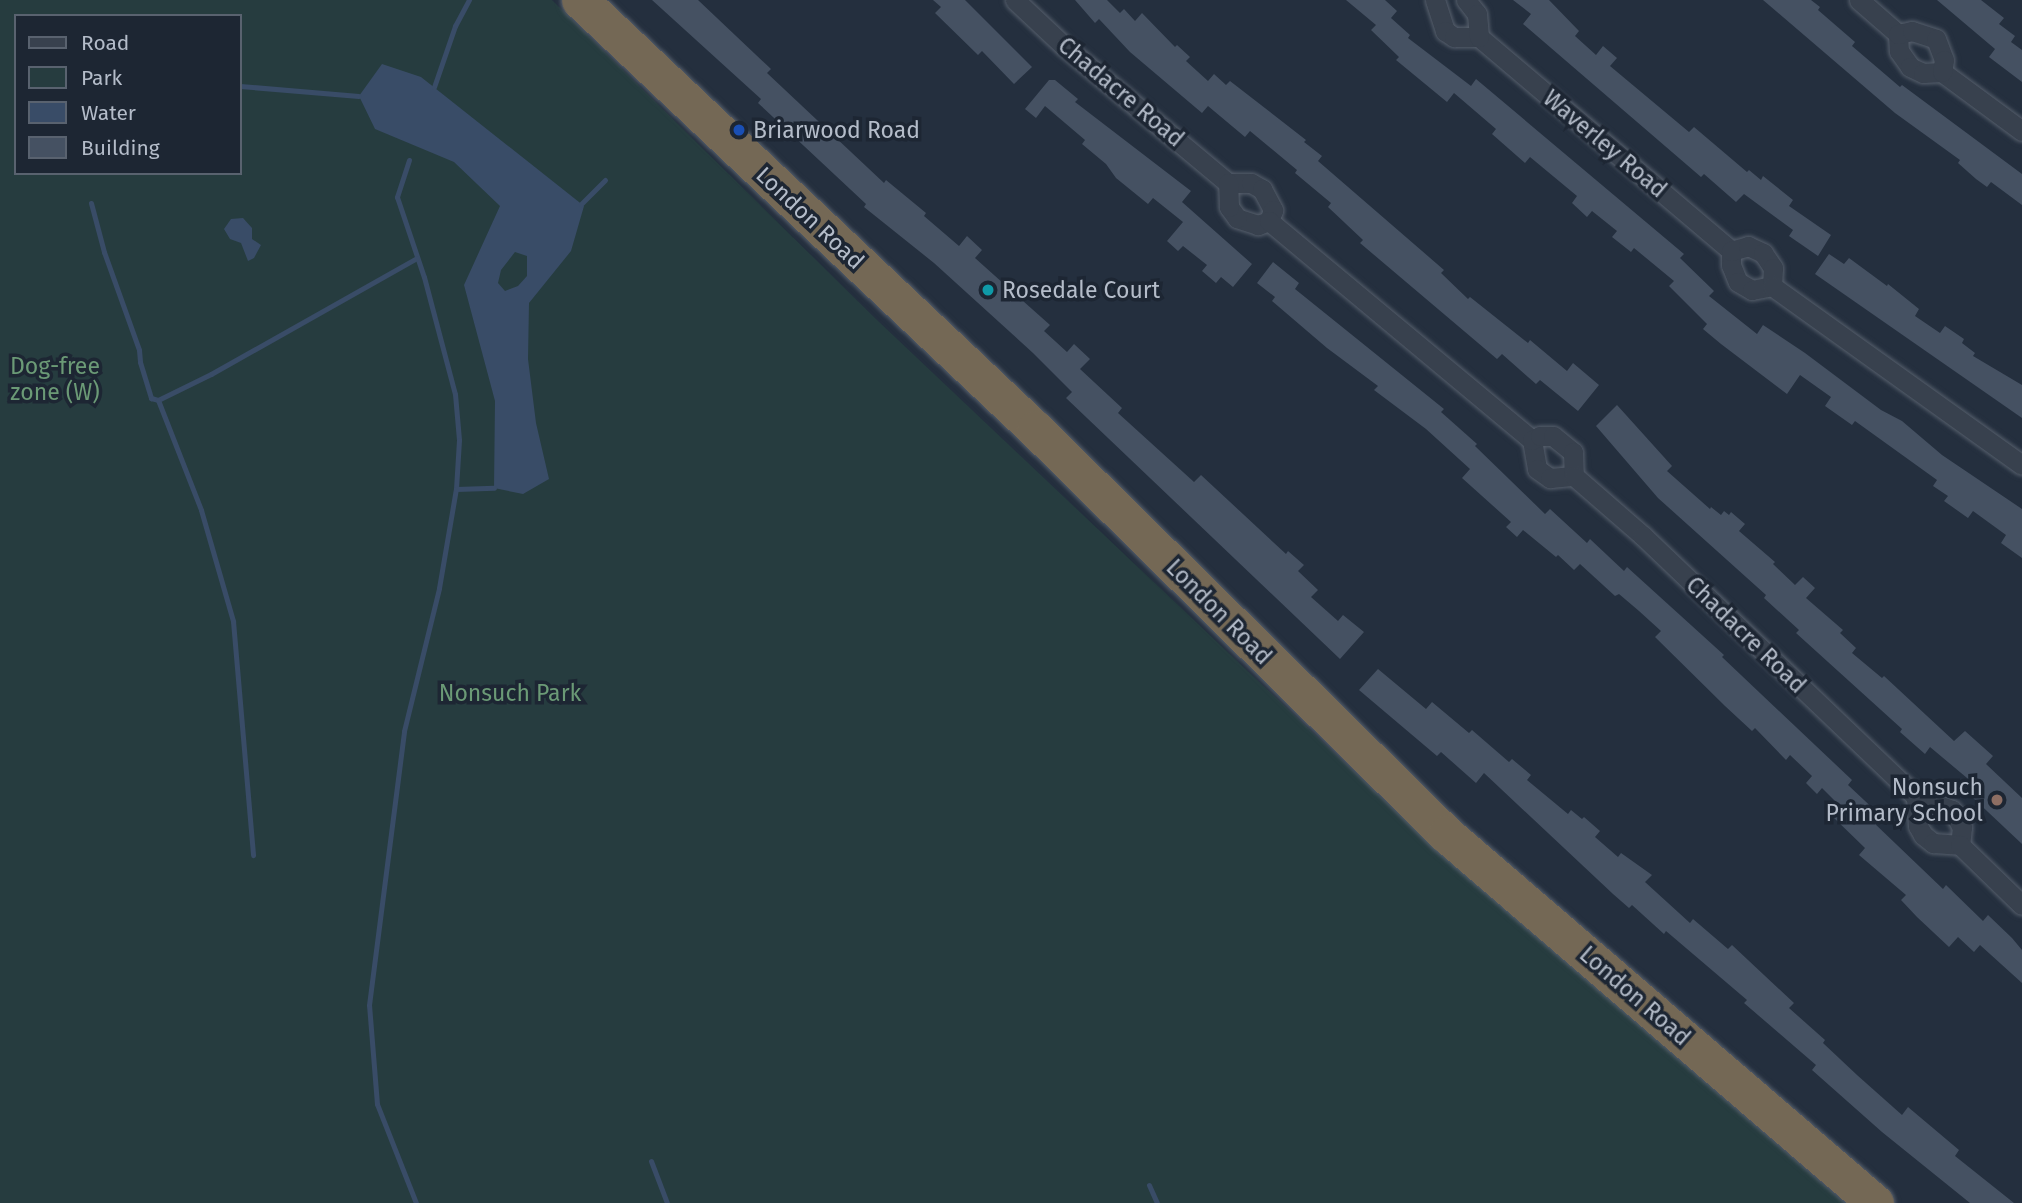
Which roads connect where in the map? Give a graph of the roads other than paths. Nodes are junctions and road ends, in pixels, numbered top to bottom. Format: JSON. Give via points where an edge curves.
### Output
{"nodes":[{"id":1,"x":580,"y":0,"type":"edge"},
{"id":2,"x":1015,"y":0,"type":"edge"},
{"id":3,"x":1435,"y":0,"type":"edge"},
{"id":4,"x":1466,"y":0,"type":"edge"},
{"id":5,"x":1859,"y":0,"type":"edge"},
{"id":6,"x":1898,"y":34,"type":"junction"},
{"id":7,"x":1479,"y":37,"type":"junction"},
{"id":8,"x":1942,"y":72,"type":"junction"},
{"id":9,"x":2022,"y":131,"type":"edge"},
{"id":10,"x":1228,"y":183,"type":"junction"},
{"id":11,"x":1269,"y":221,"type":"junction"},
{"id":12,"x":1731,"y":251,"type":"junction"},
{"id":13,"x":1772,"y":286,"type":"junction"},
{"id":14,"x":1532,"y":440,"type":"junction"},
{"id":15,"x":2022,"y":465,"type":"edge"},
{"id":16,"x":1574,"y":476,"type":"junction"},
{"id":17,"x":1916,"y":797,"type":"junction"},
{"id":18,"x":1960,"y":845,"type":"junction"},
{"id":19,"x":2022,"y":905,"type":"edge"},
{"id":20,"x":1875,"y":1203,"type":"edge"}],
"edges":[{"from":1,"to":20,"type":"highway","name":"London Road","via":[[1035,429],[1446,834]]},
{"from":2,"to":10,"type":"street","name":"Chadacre Road"},
{"from":3,"to":7,"type":"street","via":[[1445,31],[1454,37]]},
{"from":4,"to":7,"type":"street","via":[[1477,14]]},
{"from":5,"to":6,"type":"street"},
{"from":6,"to":8,"type":"street","via":[[1899,51],[1910,67],[1923,73]]},
{"from":6,"to":8,"type":"street","via":[[1912,31],[1936,39],[1944,60]]},
{"from":7,"to":12,"type":"street","name":"Waverley Road"},
{"from":8,"to":9,"type":"street"},
{"from":10,"to":11,"type":"street","via":[[1251,183],[1262,189],[1273,210]]},
{"from":10,"to":11,"type":"street","via":[[1229,207],[1237,218],[1258,225]]},
{"from":11,"to":14,"type":"street"},
{"from":12,"to":13,"type":"street","via":[[1738,282],[1752,290]]},
{"from":12,"to":13,"type":"street","via":[[1748,246],[1763,253],[1773,268]]},
{"from":13,"to":15,"type":"street"},
{"from":14,"to":16,"type":"street","via":[[1537,469],[1550,478]]},
{"from":14,"to":16,"type":"street","via":[[1553,436],[1573,452]]},
{"from":16,"to":17,"type":"street","name":"Chadacre Road"},
{"from":17,"to":18,"type":"street","name":"Chadacre Road","via":[[1952,810],[1962,827]]},
{"from":17,"to":18,"type":"street","via":[[1917,827],[1923,835],[1945,847]]},
{"from":18,"to":19,"type":"street"}]}
